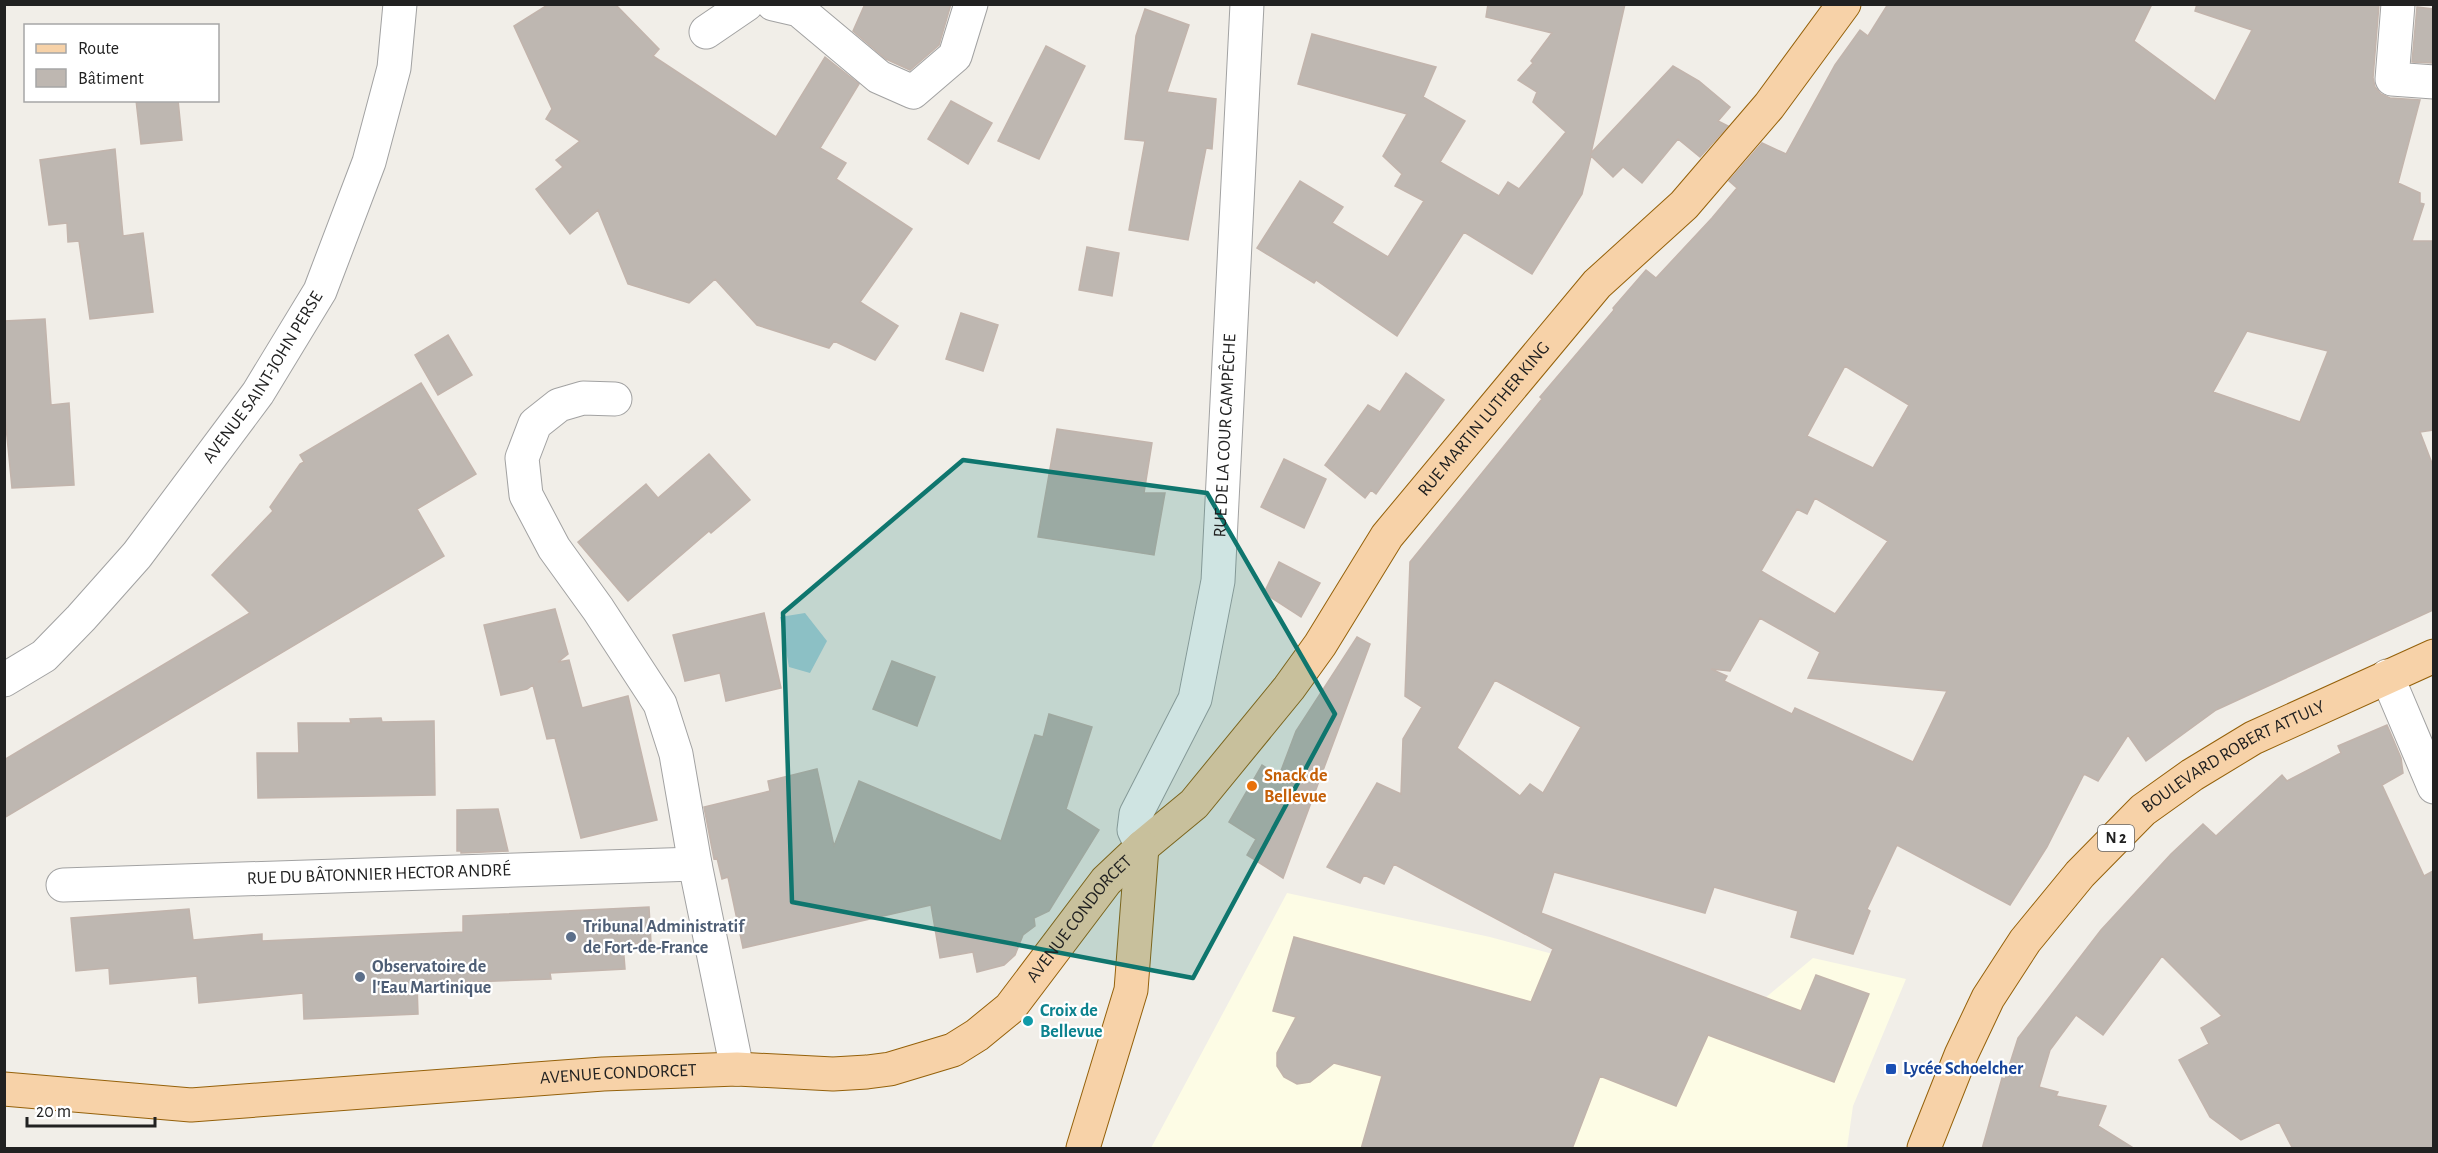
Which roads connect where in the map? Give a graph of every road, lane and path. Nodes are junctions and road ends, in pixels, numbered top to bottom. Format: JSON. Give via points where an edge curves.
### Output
{"nodes":[{"id":1,"x":399,"y":4,"type":"edge"},
{"id":2,"x":747,"y":4,"type":"edge"},
{"id":3,"x":773,"y":4,"type":"edge"},
{"id":4,"x":971,"y":4,"type":"edge"},
{"id":5,"x":1247,"y":4,"type":"edge"},
{"id":6,"x":1844,"y":4,"type":"edge"},
{"id":7,"x":2398,"y":4,"type":"edge"},
{"id":8,"x":706,"y":32,"type":"dead end"},
{"id":9,"x":2433,"y":82,"type":"edge"},
{"id":10,"x":615,"y":399,"type":"dead end"},
{"id":11,"x":2433,"y":656,"type":"edge"},
{"id":12,"x":2387,"y":676,"type":"junction"},
{"id":13,"x":4,"y":680,"type":"edge"},
{"id":14,"x":2433,"y":787,"type":"edge"},
{"id":15,"x":1142,"y":847,"type":"junction"},
{"id":16,"x":695,"y":864,"type":"junction"},
{"id":17,"x":63,"y":885,"type":"dead end"},
{"id":18,"x":737,"y":1069,"type":"junction"},
{"id":19,"x":4,"y":1089,"type":"edge"},
{"id":20,"x":1083,"y":1149,"type":"edge"},
{"id":21,"x":1924,"y":1149,"type":"edge"}],
"edges":[{"from":1,"to":13,"type":"street","name":"AVENUE SAINT-JOHN PERSE","via":[[394,68],[369,162],[320,291],[258,393],[137,555],[44,656]]},
{"from":2,"to":8,"type":"street"},
{"from":3,"to":4,"type":"street","via":[[799,10],[879,77],[914,92],[955,56]]},
{"from":5,"to":15,"type":"street","name":"RUE DE LA COUR CAMPÊCHE","via":[[1218,580],[1195,699],[1136,814],[1134,830]]},
{"from":6,"to":15,"type":"main road","name":"RUE MARTIN LUTHER KING","via":[[1761,115],[1684,205],[1597,284],[1387,536],[1320,645],[1194,804]]},
{"from":7,"to":9,"type":"street","via":[[2392,79]]},
{"from":10,"to":16,"type":"street","via":[[583,398],[559,405],[535,424],[522,458],[526,495],[554,548],[660,704],[676,754]]},
{"from":11,"to":12,"type":"main road","name":"BOULEVARD ROBERT ATTULY","number":"N 2"},
{"from":12,"to":14,"type":"street"},
{"from":12,"to":21,"type":"main road","name":"BOULEVARD ROBERT ATTULY","number":"N 2","via":[[2253,738],[2192,775],[2143,810],[2080,874],[2025,941],[1988,998]]},
{"from":15,"to":18,"type":"main road","name":"AVENUE CONDORCET","via":[[1106,881],[1010,1008],[953,1050],[890,1070],[833,1074]]},
{"from":15,"to":20,"type":"main road","via":[[1131,990]]},
{"from":16,"to":17,"type":"street","name":"RUE DU BÂTONNIER HECTOR ANDRÉ"},
{"from":16,"to":18,"type":"street"},
{"from":18,"to":19,"type":"main road","name":"AVENUE CONDORCET","via":[[603,1074],[191,1105]]}]}
